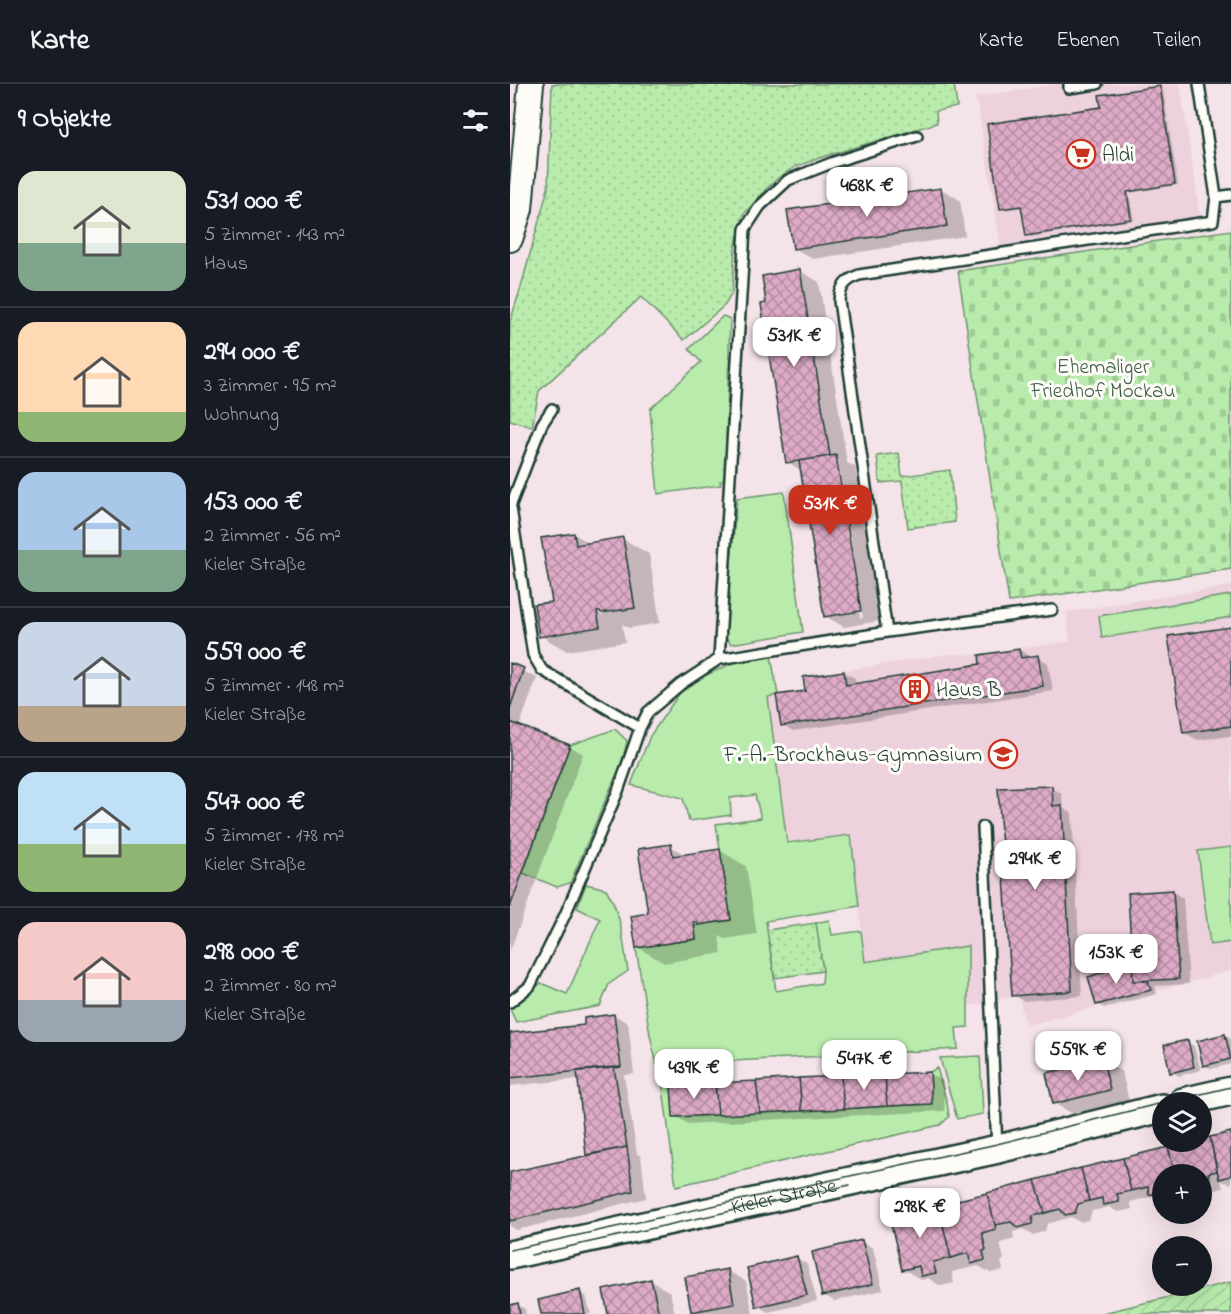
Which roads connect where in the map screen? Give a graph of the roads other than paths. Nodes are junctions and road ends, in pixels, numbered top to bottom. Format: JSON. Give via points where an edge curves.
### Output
{"nodes":[{"id":1,"x":531,"y":84,"type":"edge"},
{"id":2,"x":1069,"y":84,"type":"edge"},
{"id":3,"x":1097,"y":84,"type":"edge"},
{"id":4,"x":1199,"y":84,"type":"edge"},
{"id":5,"x":917,"y":136,"type":"dead end"},
{"id":6,"x":1231,"y":195,"type":"edge"},
{"id":7,"x":1216,"y":197,"type":"junction"},
{"id":8,"x":510,"y":239,"type":"edge"},
{"id":9,"x":552,"y":409,"type":"dead end"},
{"id":10,"x":511,"y":508,"type":"edge"},
{"id":11,"x":1052,"y":610,"type":"dead end"},
{"id":12,"x":887,"y":632,"type":"junction"},
{"id":13,"x":719,"y":659,"type":"junction"},
{"id":14,"x":640,"y":728,"type":"junction"},
{"id":15,"x":983,"y":826,"type":"dead end"},
{"id":16,"x":510,"y":1002,"type":"edge"},
{"id":17,"x":1231,"y":1091,"type":"edge"},
{"id":18,"x":1212,"y":1095,"type":"edge"},
{"id":19,"x":1152,"y":1110,"type":"edge"},
{"id":20,"x":998,"y":1149,"type":"junction"},
{"id":21,"x":510,"y":1256,"type":"edge"}],
"edges":[{"from":1,"to":8,"type":"street","via":[[520,209]]},
{"from":2,"to":3,"type":"lane","via":[[1069,88]]},
{"from":4,"to":7,"type":"lane"},
{"from":5,"to":13,"type":"lane","via":[[788,180],[760,206],[745,228]]},
{"from":6,"to":7,"type":"lane"},
{"from":7,"to":12,"type":"lane","via":[[1213,221],[859,274],[844,284],[838,302]]},
{"from":9,"to":10,"type":"lane","via":[[542,424]]},
{"from":10,"to":14,"type":"lane","via":[[533,655],[542,670]]},
{"from":11,"to":12,"type":"lane"},
{"from":12,"to":13,"type":"lane"},
{"from":13,"to":14,"type":"lane","via":[[648,712]]},
{"from":14,"to":16,"type":"lane","via":[[566,915],[530,986]]},
{"from":15,"to":20,"type":"lane"},
{"from":17,"to":18,"type":"main road"},
{"from":19,"to":20,"type":"main road","name":"Kieler Straße"},
{"from":20,"to":21,"type":"main road","name":"Kieler Straße"}]}
